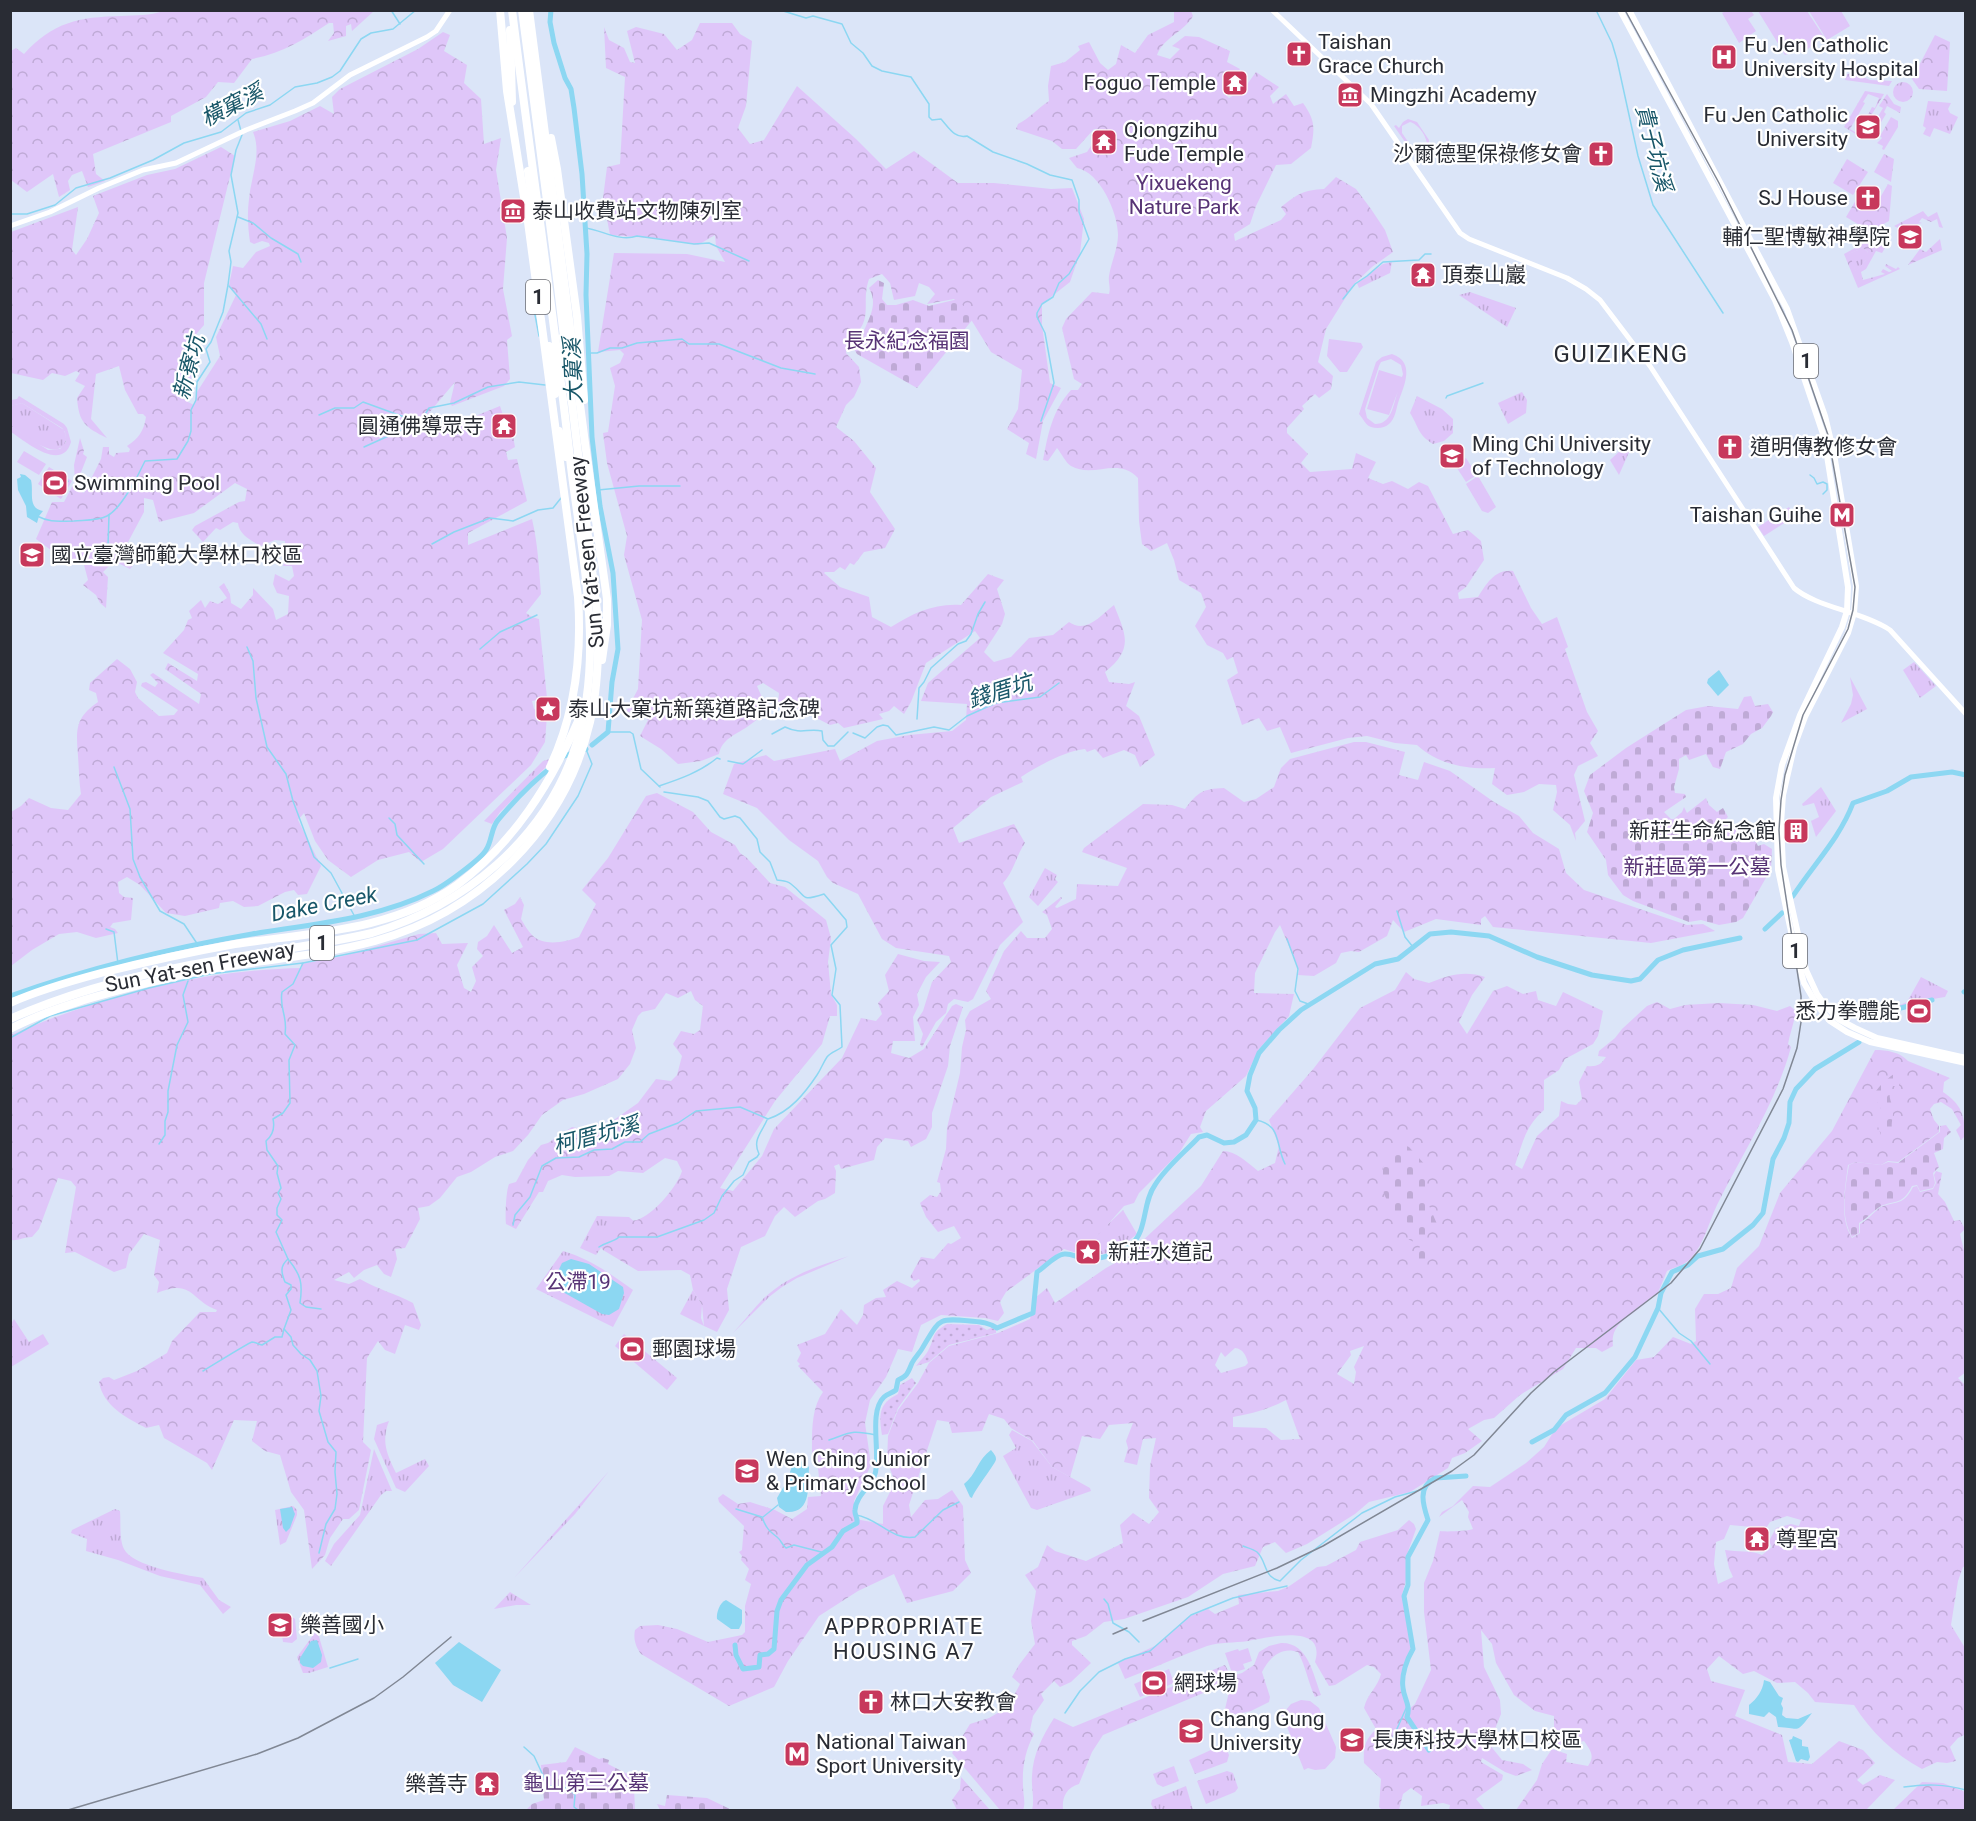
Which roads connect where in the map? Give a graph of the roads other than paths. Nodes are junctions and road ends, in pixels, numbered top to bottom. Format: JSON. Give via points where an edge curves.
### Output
{"nodes":[{"id":1,"x":450,"y":10,"type":"edge"},
{"id":2,"x":500,"y":10,"type":"edge"},
{"id":3,"x":510,"y":10,"type":"edge"},
{"id":4,"x":525,"y":10,"type":"edge"},
{"id":5,"x":1272,"y":10,"type":"edge"},
{"id":6,"x":1624,"y":10,"type":"edge"},
{"id":7,"x":530,"y":43,"type":"junction"},
{"id":8,"x":525,"y":111,"type":"junction"},
{"id":9,"x":10,"y":226,"type":"edge"},
{"id":10,"x":554,"y":254,"type":"junction"},
{"id":11,"x":561,"y":293,"type":"junction"},
{"id":12,"x":576,"y":503,"type":"junction"},
{"id":13,"x":587,"y":524,"type":"junction"},
{"id":14,"x":601,"y":558,"type":"junction"},
{"id":15,"x":577,"y":583,"type":"junction"},
{"id":16,"x":1850,"y":612,"type":"junction"},
{"id":17,"x":1965,"y":714,"type":"edge"},
{"id":18,"x":581,"y":742,"type":"junction"},
{"id":19,"x":574,"y":762,"type":"junction"},
{"id":20,"x":10,"y":1001,"type":"edge"},
{"id":21,"x":10,"y":1019,"type":"edge"},
{"id":22,"x":10,"y":1029,"type":"edge"},
{"id":23,"x":1965,"y":1058,"type":"edge"},
{"id":24,"x":1965,"y":1064,"type":"edge"}],
"edges":[{"from":1,"to":9,"type":"main road","via":[[436,31],[350,75],[313,103],[176,163],[143,170]]},
{"from":2,"to":15,"type":"highway","number":"1","via":[[507,92]]},
{"from":3,"to":8,"type":"highway","name":"Sun Yat-sen Freeway","number":"1"},
{"from":3,"to":12,"type":"highway","via":[[513,134],[527,247],[547,381]]},
{"from":4,"to":7,"type":"highway"},
{"from":4,"to":10,"type":"highway","name":"Sun Yat-sen Freeway","number":"1"},
{"from":4,"to":14,"type":"highway","number":"1"},
{"from":5,"to":16,"type":"main road","via":[[1371,104],[1460,233],[1567,278],[1600,300],[1650,366],[1790,583],[1798,591]]},
{"from":6,"to":16,"type":"main road","number":"1","via":[[1787,309],[1825,416],[1834,454],[1856,586]]},
{"from":7,"to":11,"type":"highway"},
{"from":7,"to":13,"type":"highway","via":[[557,169],[577,316],[583,374]]},
{"from":8,"to":12,"type":"highway","name":"Sun Yat-sen Freeway","number":"1"},
{"from":8,"to":15,"type":"highway","via":[[529,186]]},
{"from":10,"to":11,"type":"highway"},
{"from":10,"to":13,"type":"highway","name":"Sun Yat-sen Freeway","number":"1"},
{"from":11,"to":14,"type":"highway","via":[[575,409]]},
{"from":12,"to":18,"type":"highway","name":"Sun Yat-sen Freeway","number":"1","via":[[589,638]]},
{"from":13,"to":18,"type":"highway","name":"Sun Yat-sen Freeway","number":"1","via":[[598,649],[594,704]]},
{"from":14,"to":20,"type":"highway","number":"1","via":[[607,599],[605,643],[595,684],[542,792],[513,834],[456,886],[399,914],[349,928],[172,956]]},
{"from":15,"to":20,"type":"highway","number":"1","via":[[576,680],[555,754],[511,831],[453,883],[426,899],[380,917],[171,952],[69,979]]},
{"from":16,"to":17,"type":"main road","via":[[1890,630]]},
{"from":16,"to":23,"type":"main road","number":"1","via":[[1848,633],[1805,717],[1790,759],[1783,795],[1781,852],[1793,920],[1806,970],[1817,994],[1838,1019],[1879,1038]]},
{"from":16,"to":24,"type":"main road","number":"1","via":[[1789,745],[1776,798],[1778,870],[1804,983],[1830,1021],[1847,1032],[1870,1042]]},
{"from":18,"to":19,"type":"highway","name":"Sun Yat-sen Freeway","number":"1"},
{"from":19,"to":21,"type":"highway","name":"Sun Yat-sen Freeway","number":"1","via":[[517,844],[476,883],[428,912],[394,927],[356,937],[193,964],[108,984]]},
{"from":19,"to":22,"type":"highway","name":"Sun Yat-sen Freeway","number":"1","via":[[550,816],[519,855],[487,885],[417,927],[354,947],[202,970],[131,987],[86,999]]}]}
